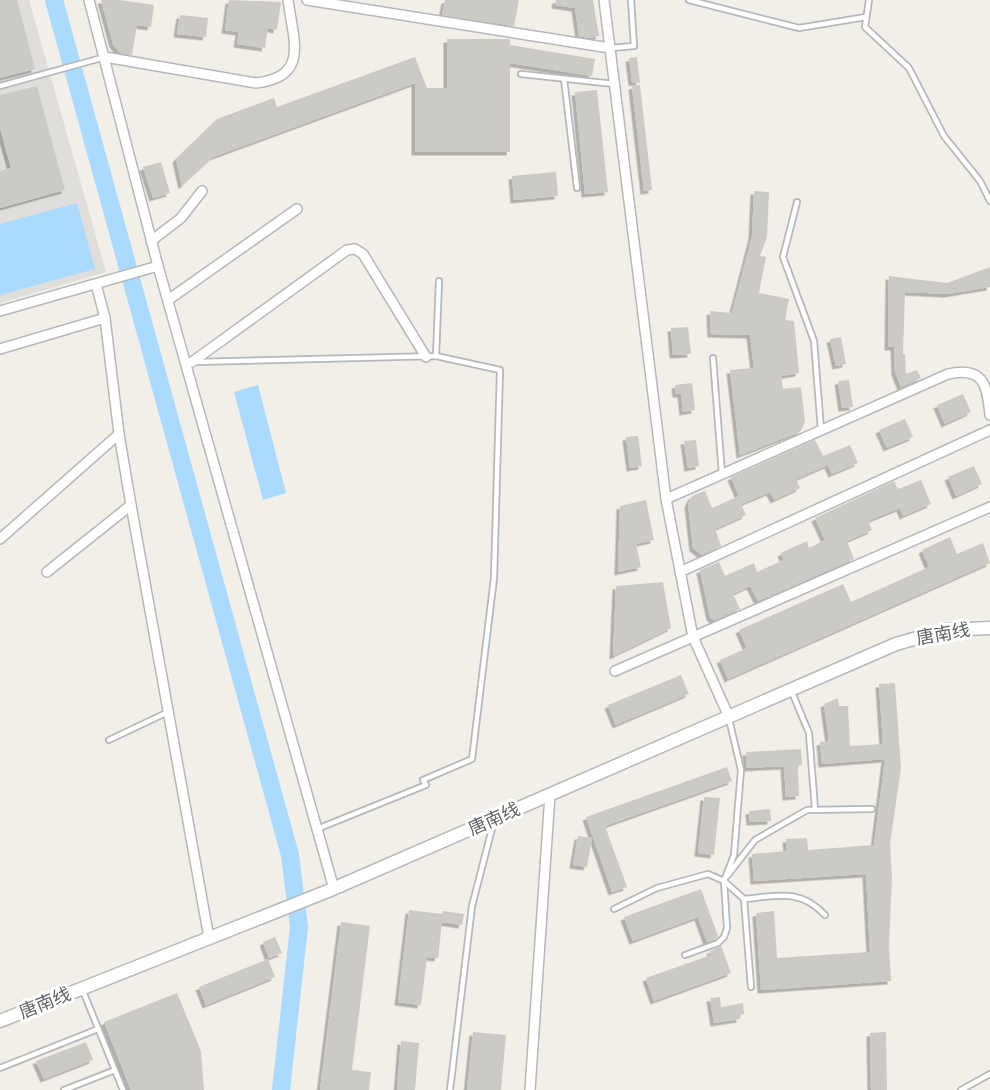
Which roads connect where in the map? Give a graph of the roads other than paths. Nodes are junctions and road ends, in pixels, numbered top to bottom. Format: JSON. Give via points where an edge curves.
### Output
{"nodes":[{"id":1,"x":89,"y":0,"type":"edge"},
{"id":2,"x":288,"y":0,"type":"edge"},
{"id":3,"x":307,"y":0,"type":"edge"},
{"id":4,"x":604,"y":0,"type":"edge"},
{"id":5,"x":631,"y":0,"type":"edge"},
{"id":6,"x":689,"y":0,"type":"edge"},
{"id":7,"x":869,"y":0,"type":"edge"},
{"id":8,"x":866,"y":17,"type":"junction"},
{"id":9,"x":610,"y":48,"type":"junction"},
{"id":10,"x":105,"y":57,"type":"junction"},
{"id":11,"x":521,"y":74,"type":"dead end"},
{"id":12,"x":564,"y":78,"type":"junction"},
{"id":13,"x":614,"y":84,"type":"junction"},
{"id":14,"x":0,"y":86,"type":"edge"},
{"id":15,"x":577,"y":188,"type":"dead end"},
{"id":16,"x":202,"y":191,"type":"dead end"},
{"id":17,"x":990,"y":201,"type":"edge"},
{"id":18,"x":797,"y":202,"type":"dead end"},
{"id":19,"x":297,"y":209,"type":"dead end"},
{"id":20,"x":152,"y":241,"type":"junction"},
{"id":21,"x":158,"y":266,"type":"junction"},
{"id":22,"x":439,"y":281,"type":"dead end"},
{"id":23,"x":96,"y":284,"type":"junction"},
{"id":24,"x":168,"y":300,"type":"junction"},
{"id":25,"x":0,"y":311,"type":"edge"},
{"id":26,"x":105,"y":318,"type":"junction"},
{"id":27,"x":0,"y":349,"type":"edge"},
{"id":28,"x":436,"y":356,"type":"junction"},
{"id":29,"x":426,"y":357,"type":"junction"},
{"id":30,"x":713,"y":358,"type":"dead end"},
{"id":31,"x":189,"y":362,"type":"junction"},
{"id":32,"x":990,"y":415,"type":"edge"},
{"id":33,"x":821,"y":430,"type":"junction"},
{"id":34,"x":990,"y":430,"type":"edge"},
{"id":35,"x":119,"y":434,"type":"junction"},
{"id":36,"x":722,"y":474,"type":"junction"},
{"id":37,"x":666,"y":499,"type":"junction"},
{"id":38,"x":131,"y":504,"type":"junction"},
{"id":39,"x":990,"y":507,"type":"edge"},
{"id":40,"x":0,"y":539,"type":"edge"},
{"id":41,"x":47,"y":572,"type":"dead end"},
{"id":42,"x":680,"y":572,"type":"junction"},
{"id":43,"x":990,"y":628,"type":"edge"},
{"id":44,"x":693,"y":637,"type":"junction"},
{"id":45,"x":615,"y":671,"type":"dead end"},
{"id":46,"x":791,"y":690,"type":"junction"},
{"id":47,"x":168,"y":712,"type":"junction"},
{"id":48,"x":729,"y":717,"type":"junction"},
{"id":49,"x":109,"y":740,"type":"dead end"},
{"id":50,"x":550,"y":794,"type":"junction"},
{"id":51,"x":815,"y":809,"type":"junction"},
{"id":52,"x":872,"y":809,"type":"dead end"},
{"id":53,"x":495,"y":818,"type":"junction"},
{"id":54,"x":317,"y":829,"type":"junction"},
{"id":55,"x":724,"y":881,"type":"junction"},
{"id":56,"x":331,"y":890,"type":"junction"},
{"id":57,"x":744,"y":899,"type":"junction"},
{"id":58,"x":614,"y":909,"type":"dead end"},
{"id":59,"x":825,"y":915,"type":"dead end"},
{"id":60,"x":209,"y":938,"type":"junction"},
{"id":61,"x":686,"y":955,"type":"dead end"},
{"id":62,"x":751,"y":987,"type":"dead end"},
{"id":63,"x":82,"y":988,"type":"junction"},
{"id":64,"x":0,"y":1021,"type":"edge"},
{"id":65,"x":98,"y":1029,"type":"junction"},
{"id":66,"x":0,"y":1059,"type":"edge"},
{"id":67,"x":2,"y":1067,"type":"edge"},
{"id":68,"x":115,"y":1070,"type":"junction"},
{"id":69,"x":990,"y":1074,"type":"edge"},
{"id":70,"x":64,"y":1090,"type":"edge"},
{"id":71,"x":123,"y":1090,"type":"edge"},
{"id":72,"x":450,"y":1090,"type":"edge"},
{"id":73,"x":530,"y":1090,"type":"edge"},
{"id":74,"x":961,"y":1090,"type":"edge"}],
"edges":[{"from":1,"to":10,"type":"street"},
{"from":2,"to":10,"type":"street","via":[[295,50],[293,63],[278,79],[256,83]]},
{"from":3,"to":9,"type":"street"},
{"from":4,"to":9,"type":"street"},
{"from":5,"to":9,"type":"lane","via":[[634,45]]},
{"from":6,"to":8,"type":"lane","via":[[799,28]]},
{"from":7,"to":8,"type":"lane"},
{"from":8,"to":17,"type":"lane","via":[[865,27],[909,68],[944,136],[980,181]]},
{"from":9,"to":13,"type":"street"},
{"from":10,"to":14,"type":"lane"},
{"from":10,"to":20,"type":"street"},
{"from":11,"to":12,"type":"lane"},
{"from":12,"to":13,"type":"lane"},
{"from":12,"to":15,"type":"lane"},
{"from":13,"to":37,"type":"street"},
{"from":16,"to":20,"type":"street","via":[[181,218]]},
{"from":18,"to":33,"type":"lane","via":[[783,257],[814,340]]},
{"from":19,"to":24,"type":"street"},
{"from":20,"to":21,"type":"street"},
{"from":21,"to":23,"type":"street"},
{"from":21,"to":24,"type":"street"},
{"from":22,"to":28,"type":"lane"},
{"from":23,"to":25,"type":"street"},
{"from":23,"to":26,"type":"street"},
{"from":24,"to":31,"type":"street"},
{"from":26,"to":27,"type":"street"},
{"from":26,"to":35,"type":"street"},
{"from":28,"to":29,"type":"lane"},
{"from":28,"to":54,"type":"lane","via":[[500,370],[494,578],[472,759],[423,780],[426,785]]},
{"from":29,"to":31,"type":"lane"},
{"from":29,"to":31,"type":"street","via":[[363,254],[355,249],[347,250]]},
{"from":30,"to":36,"type":"lane"},
{"from":31,"to":54,"type":"street"},
{"from":32,"to":33,"type":"street","via":[[982,379],[962,371]]},
{"from":33,"to":36,"type":"street"},
{"from":34,"to":42,"type":"street"},
{"from":35,"to":38,"type":"street"},
{"from":35,"to":40,"type":"street"},
{"from":36,"to":37,"type":"street"},
{"from":37,"to":42,"type":"street"},
{"from":38,"to":41,"type":"street"},
{"from":38,"to":47,"type":"street"},
{"from":39,"to":44,"type":"street"},
{"from":42,"to":44,"type":"street"},
{"from":43,"to":46,"type":"street","name":"唐南线","via":[[945,630],[896,644]]},
{"from":44,"to":45,"type":"street"},
{"from":44,"to":48,"type":"street"},
{"from":46,"to":48,"type":"street","name":"唐南线"},
{"from":46,"to":51,"type":"lane","via":[[809,733]]},
{"from":47,"to":49,"type":"lane"},
{"from":47,"to":60,"type":"street"},
{"from":48,"to":50,"type":"street","name":"唐南线"},
{"from":48,"to":55,"type":"lane","via":[[741,770],[734,855]]},
{"from":50,"to":53,"type":"street","name":"唐南线"},
{"from":50,"to":73,"type":"street"},
{"from":51,"to":52,"type":"lane"},
{"from":51,"to":55,"type":"lane","via":[[755,840]]},
{"from":53,"to":56,"type":"street","name":"唐南线"},
{"from":53,"to":72,"type":"lane","via":[[472,906]]},
{"from":54,"to":56,"type":"street"},
{"from":55,"to":57,"type":"lane"},
{"from":55,"to":58,"type":"lane","via":[[708,874],[657,888]]},
{"from":55,"to":61,"type":"lane","via":[[724,937]]},
{"from":56,"to":60,"type":"street","name":"唐南线"},
{"from":57,"to":59,"type":"lane","via":[[797,897],[813,902]]},
{"from":57,"to":62,"type":"lane"},
{"from":60,"to":63,"type":"street","name":"唐南线"},
{"from":63,"to":64,"type":"street","name":"唐南线"},
{"from":63,"to":65,"type":"lane"},
{"from":65,"to":67,"type":"lane"},
{"from":65,"to":68,"type":"lane"},
{"from":66,"to":67,"type":"lane"},
{"from":68,"to":70,"type":"lane"},
{"from":68,"to":71,"type":"lane"},
{"from":69,"to":74,"type":"lane"}]}
